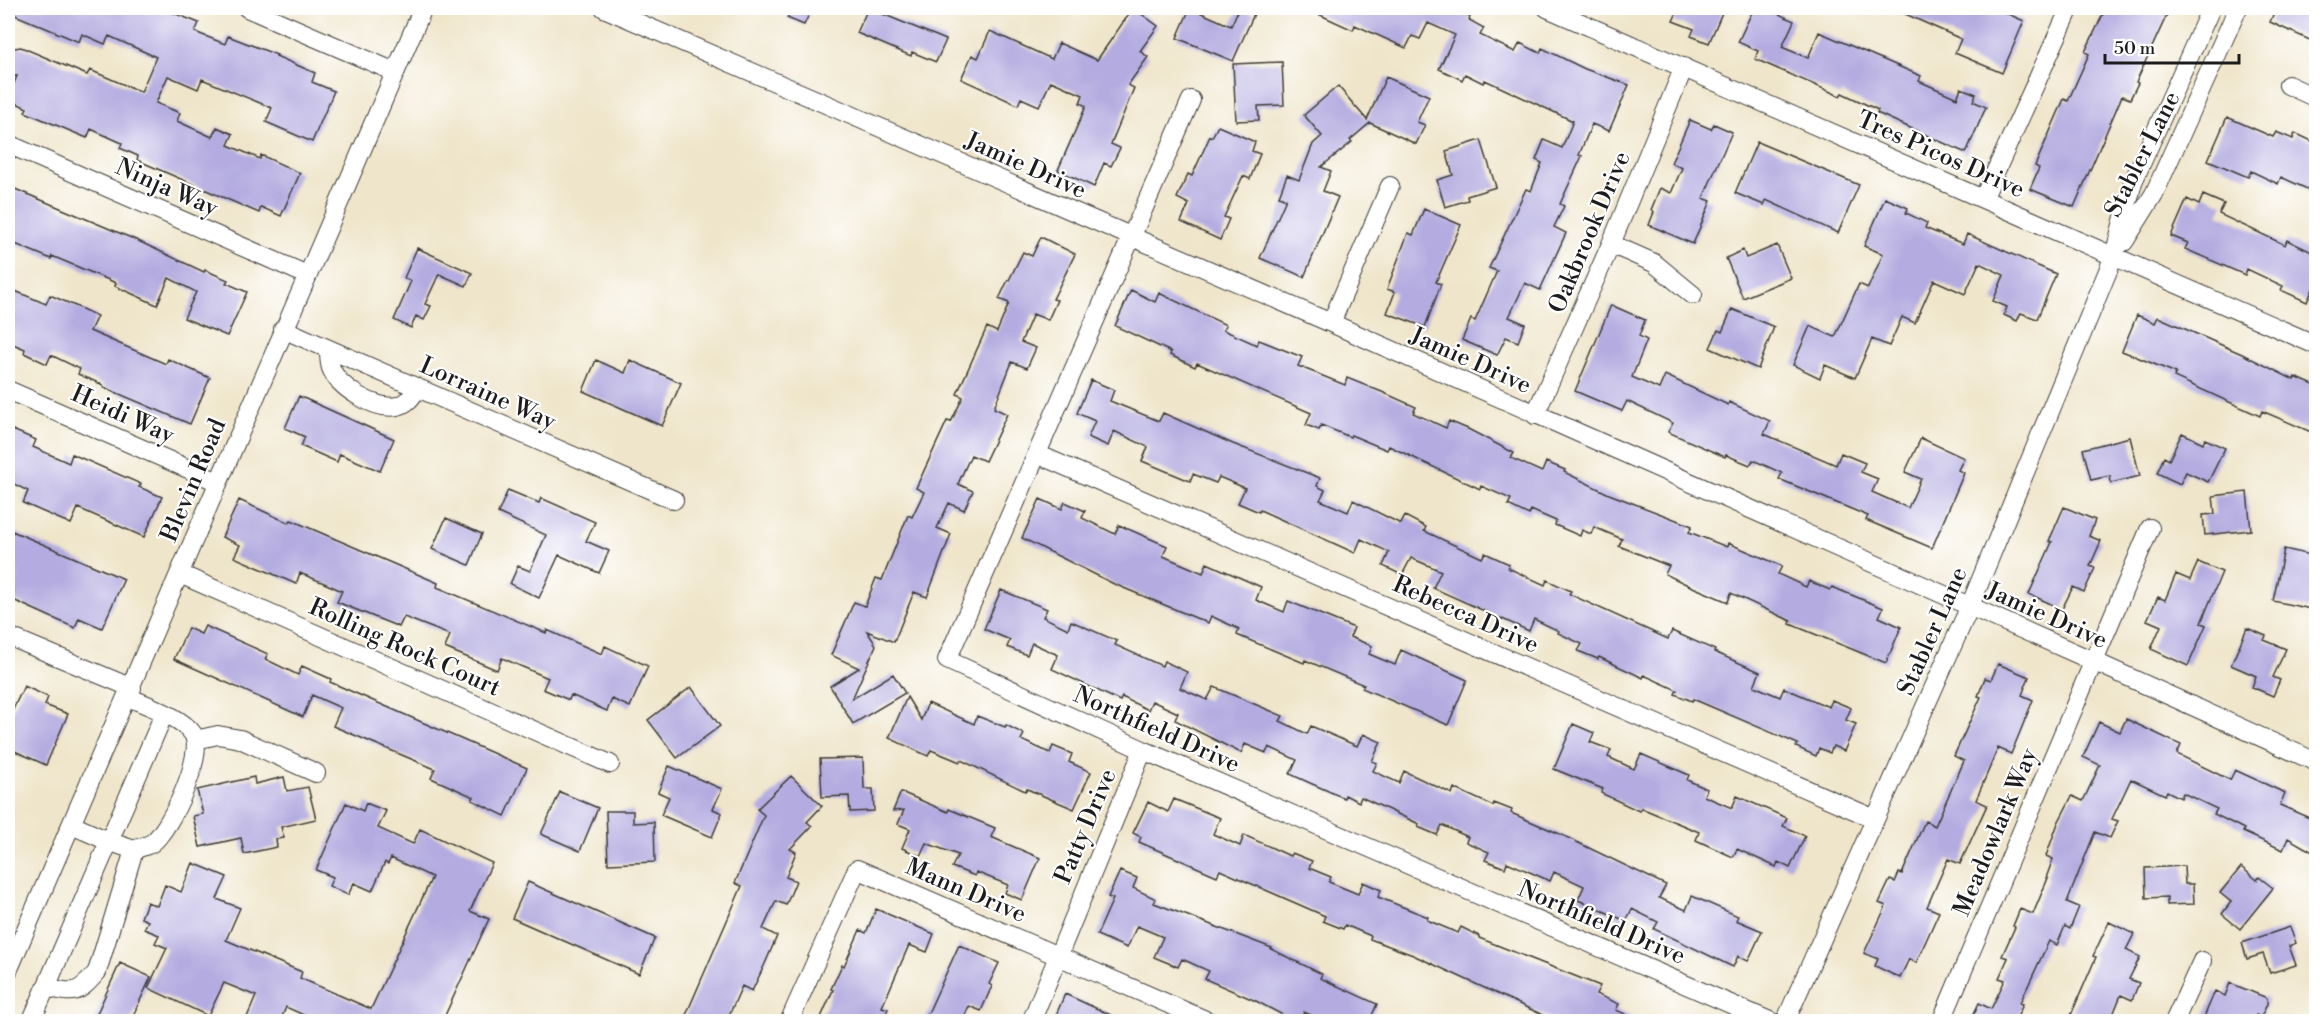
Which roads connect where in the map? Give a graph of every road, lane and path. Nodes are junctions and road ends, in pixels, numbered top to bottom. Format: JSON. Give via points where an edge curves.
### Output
{"nodes":[{"id":1,"x":247,"y":8,"type":"edge"},
{"id":2,"x":423,"y":8,"type":"edge"},
{"id":3,"x":604,"y":8,"type":"edge"},
{"id":4,"x":1547,"y":8,"type":"edge"},
{"id":5,"x":2070,"y":8,"type":"edge"},
{"id":6,"x":2211,"y":8,"type":"edge"},
{"id":7,"x":2238,"y":8,"type":"edge"},
{"id":8,"x":1684,"y":68,"type":"junction"},
{"id":9,"x":395,"y":72,"type":"junction"},
{"id":10,"x":2288,"y":85,"type":"dead end"},
{"id":11,"x":2316,"y":98,"type":"edge"},
{"id":12,"x":1191,"y":100,"type":"dead end"},
{"id":13,"x":8,"y":144,"type":"edge"},
{"id":14,"x":1390,"y":186,"type":"dead end"},
{"id":15,"x":1983,"y":199,"type":"junction"},
{"id":16,"x":1131,"y":237,"type":"junction"},
{"id":17,"x":1611,"y":244,"type":"junction"},
{"id":18,"x":2114,"y":256,"type":"junction"},
{"id":19,"x":307,"y":274,"type":"junction"},
{"id":20,"x":1693,"y":295,"type":"dead end"},
{"id":21,"x":1331,"y":323,"type":"junction"},
{"id":22,"x":283,"y":329,"type":"junction"},
{"id":23,"x":2316,"y":345,"type":"edge"},
{"id":24,"x":329,"y":349,"type":"junction"},
{"id":25,"x":418,"y":388,"type":"junction"},
{"id":26,"x":8,"y":390,"type":"edge"},
{"id":27,"x":1535,"y":415,"type":"junction"},
{"id":28,"x":1037,"y":454,"type":"junction"},
{"id":29,"x":218,"y":483,"type":"junction"},
{"id":30,"x":674,"y":500,"type":"dead end"},
{"id":31,"x":2150,"y":528,"type":"dead end"},
{"id":32,"x":180,"y":574,"type":"junction"},
{"id":33,"x":1970,"y":606,"type":"junction"},
{"id":34,"x":8,"y":636,"type":"edge"},
{"id":35,"x":2094,"y":661,"type":"junction"},
{"id":36,"x":130,"y":692,"type":"junction"},
{"id":37,"x":164,"y":714,"type":"junction"},
{"id":38,"x":195,"y":740,"type":"junction"},
{"id":39,"x":1143,"y":750,"type":"junction"},
{"id":40,"x":2316,"y":762,"type":"edge"},
{"id":41,"x":610,"y":764,"type":"dead end"},
{"id":42,"x":316,"y":773,"type":"dead end"},
{"id":43,"x":1875,"y":819,"type":"junction"},
{"id":44,"x":72,"y":825,"type":"junction"},
{"id":45,"x":108,"y":841,"type":"junction"},
{"id":46,"x":135,"y":850,"type":"junction"},
{"id":47,"x":1057,"y":955,"type":"junction"},
{"id":48,"x":2202,"y":961,"type":"dead end"},
{"id":49,"x":8,"y":971,"type":"edge"},
{"id":50,"x":46,"y":987,"type":"junction"},
{"id":51,"x":31,"y":1022,"type":"edge"},
{"id":52,"x":789,"y":1022,"type":"edge"},
{"id":53,"x":1030,"y":1022,"type":"edge"},
{"id":54,"x":1210,"y":1022,"type":"edge"},
{"id":55,"x":1772,"y":1022,"type":"edge"},
{"id":56,"x":1785,"y":1022,"type":"edge"},
{"id":57,"x":1941,"y":1022,"type":"edge"},
{"id":58,"x":2174,"y":1022,"type":"edge"}],
"edges":[{"from":1,"to":9,"type":"street"},
{"from":2,"to":9,"type":"street","name":"Blevin Road"},
{"from":3,"to":16,"type":"street","name":"Jamie Drive"},
{"from":4,"to":8,"type":"street","name":"Tres Picos Drive"},
{"from":5,"to":15,"type":"street"},
{"from":6,"to":18,"type":"street","name":"Stabler Lane","via":[[2133,182]]},
{"from":7,"to":18,"type":"street","name":"Stabler Lane","via":[[2154,194]]},
{"from":8,"to":15,"type":"street","name":"Tres Picos Drive"},
{"from":8,"to":17,"type":"street","name":"Oakbrook Drive"},
{"from":9,"to":19,"type":"street","name":"Blevin Road"},
{"from":10,"to":11,"type":"street"},
{"from":12,"to":16,"type":"street","name":"Northfield Drive"},
{"from":13,"to":19,"type":"street","name":"Ninja Way"},
{"from":14,"to":21,"type":"street"},
{"from":15,"to":18,"type":"street","name":"Tres Picos Drive"},
{"from":16,"to":21,"type":"street","name":"Jamie Drive"},
{"from":16,"to":28,"type":"street","name":"Northfield Drive"},
{"from":17,"to":20,"type":"street","via":[[1654,263]]},
{"from":17,"to":27,"type":"street","name":"Oakbrook Drive"},
{"from":18,"to":23,"type":"street","name":"Tres Picos Drive"},
{"from":18,"to":33,"type":"street","name":"Stabler Lane"},
{"from":19,"to":22,"type":"street","name":"Blevin Road"},
{"from":21,"to":27,"type":"street","name":"Jamie Drive"},
{"from":22,"to":24,"type":"street","name":"Lorraine Way"},
{"from":22,"to":29,"type":"street","name":"Blevin Road"},
{"from":24,"to":25,"type":"street","name":"Lorraine Way"},
{"from":24,"to":25,"type":"street","via":[[331,369],[346,388],[376,405],[396,407],[409,401]]},
{"from":25,"to":30,"type":"street","name":"Lorraine Way"},
{"from":26,"to":29,"type":"street","name":"Heidi Way"},
{"from":27,"to":33,"type":"street","name":"Jamie Drive"},
{"from":28,"to":39,"type":"street","name":"Northfield Drive","via":[[947,660]]},
{"from":28,"to":43,"type":"street","name":"Rebecca Drive"},
{"from":29,"to":32,"type":"street","name":"Blevin Road"},
{"from":31,"to":35,"type":"street","name":"Meadowlark Way"},
{"from":32,"to":36,"type":"street","name":"Blevin Road"},
{"from":32,"to":41,"type":"street","name":"Rolling Rock Court"},
{"from":33,"to":35,"type":"street","name":"Jamie Drive"},
{"from":33,"to":43,"type":"street","name":"Stabler Lane"},
{"from":34,"to":36,"type":"street"},
{"from":35,"to":40,"type":"street","name":"Jamie Drive"},
{"from":35,"to":57,"type":"street","name":"Meadowlark Way"},
{"from":36,"to":37,"type":"street"},
{"from":36,"to":44,"type":"street","name":"Blevin Road"},
{"from":37,"to":38,"type":"street","via":[[192,732]]},
{"from":37,"to":45,"type":"street"},
{"from":38,"to":42,"type":"street","via":[[218,735],[240,739]]},
{"from":38,"to":46,"type":"street","via":[[194,765],[176,809],[153,842]]},
{"from":39,"to":47,"type":"street","name":"Patty Drive"},
{"from":39,"to":55,"type":"street","name":"Northfield Drive"},
{"from":43,"to":56,"type":"street","name":"Stabler Lane"},
{"from":44,"to":45,"type":"street"},
{"from":44,"to":49,"type":"street","name":"Blevin Road"},
{"from":45,"to":46,"type":"street"},
{"from":45,"to":50,"type":"street"},
{"from":46,"to":50,"type":"street","via":[[97,972],[84,987],[70,993]]},
{"from":47,"to":52,"type":"street","name":"Mann Drive","via":[[857,869]]},
{"from":47,"to":53,"type":"street","name":"Patty Drive"},
{"from":47,"to":54,"type":"street","name":"Mann Drive"},
{"from":48,"to":58,"type":"street"},
{"from":50,"to":51,"type":"street"}]}
